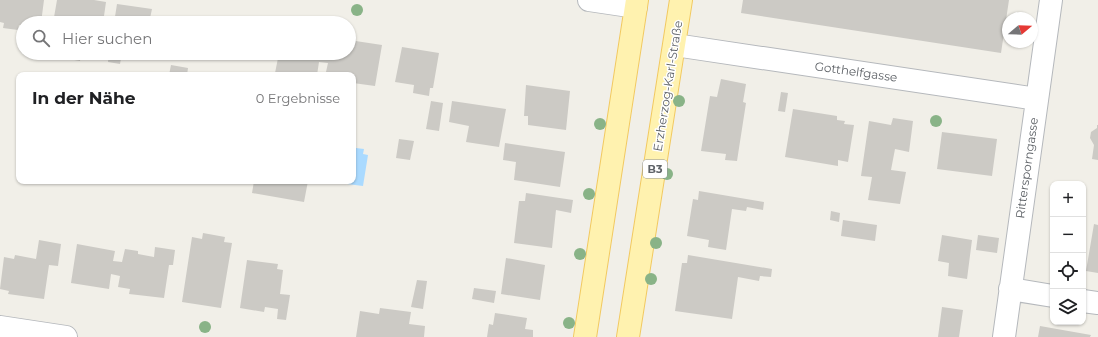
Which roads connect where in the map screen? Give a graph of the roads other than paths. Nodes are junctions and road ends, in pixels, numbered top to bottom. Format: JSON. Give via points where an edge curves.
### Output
{"nodes":[{"id":1,"x":589,"y":0,"type":"edge"},
{"id":2,"x":681,"y":0,"type":"edge"},
{"id":3,"x":1051,"y":0,"type":"edge"},
{"id":4,"x":636,"y":4,"type":"edge"},
{"id":5,"x":675,"y":45,"type":"junction"},
{"id":6,"x":1037,"y":99,"type":"junction"},
{"id":7,"x":1010,"y":289,"type":"junction"},
{"id":8,"x":1050,"y":296,"type":"edge"},
{"id":9,"x":1086,"y":301,"type":"edge"},
{"id":10,"x":1098,"y":303,"type":"edge"},
{"id":11,"x":0,"y":327,"type":"edge"},
{"id":12,"x":66,"y":337,"type":"edge"},
{"id":13,"x":585,"y":337,"type":"edge"},
{"id":14,"x":628,"y":337,"type":"edge"},
{"id":15,"x":1004,"y":337,"type":"edge"}],
"edges":[{"from":1,"to":4,"type":"street"},
{"from":2,"to":5,"type":"main road","name":"Erzherzog-Karl-Straße","number":"B3"},
{"from":3,"to":6,"type":"street","name":"Rittersporngasse"},
{"from":4,"to":13,"type":"main road"},
{"from":5,"to":6,"type":"street","name":"Gotthelfgasse"},
{"from":5,"to":14,"type":"main road","name":"Erzherzog-Karl-Straße","number":"B3"},
{"from":6,"to":7,"type":"street","name":"Rittersporngasse"},
{"from":7,"to":8,"type":"street"},
{"from":7,"to":15,"type":"street","name":"Rittersporngasse"},
{"from":9,"to":10,"type":"street"},
{"from":11,"to":12,"type":"street"}]}
